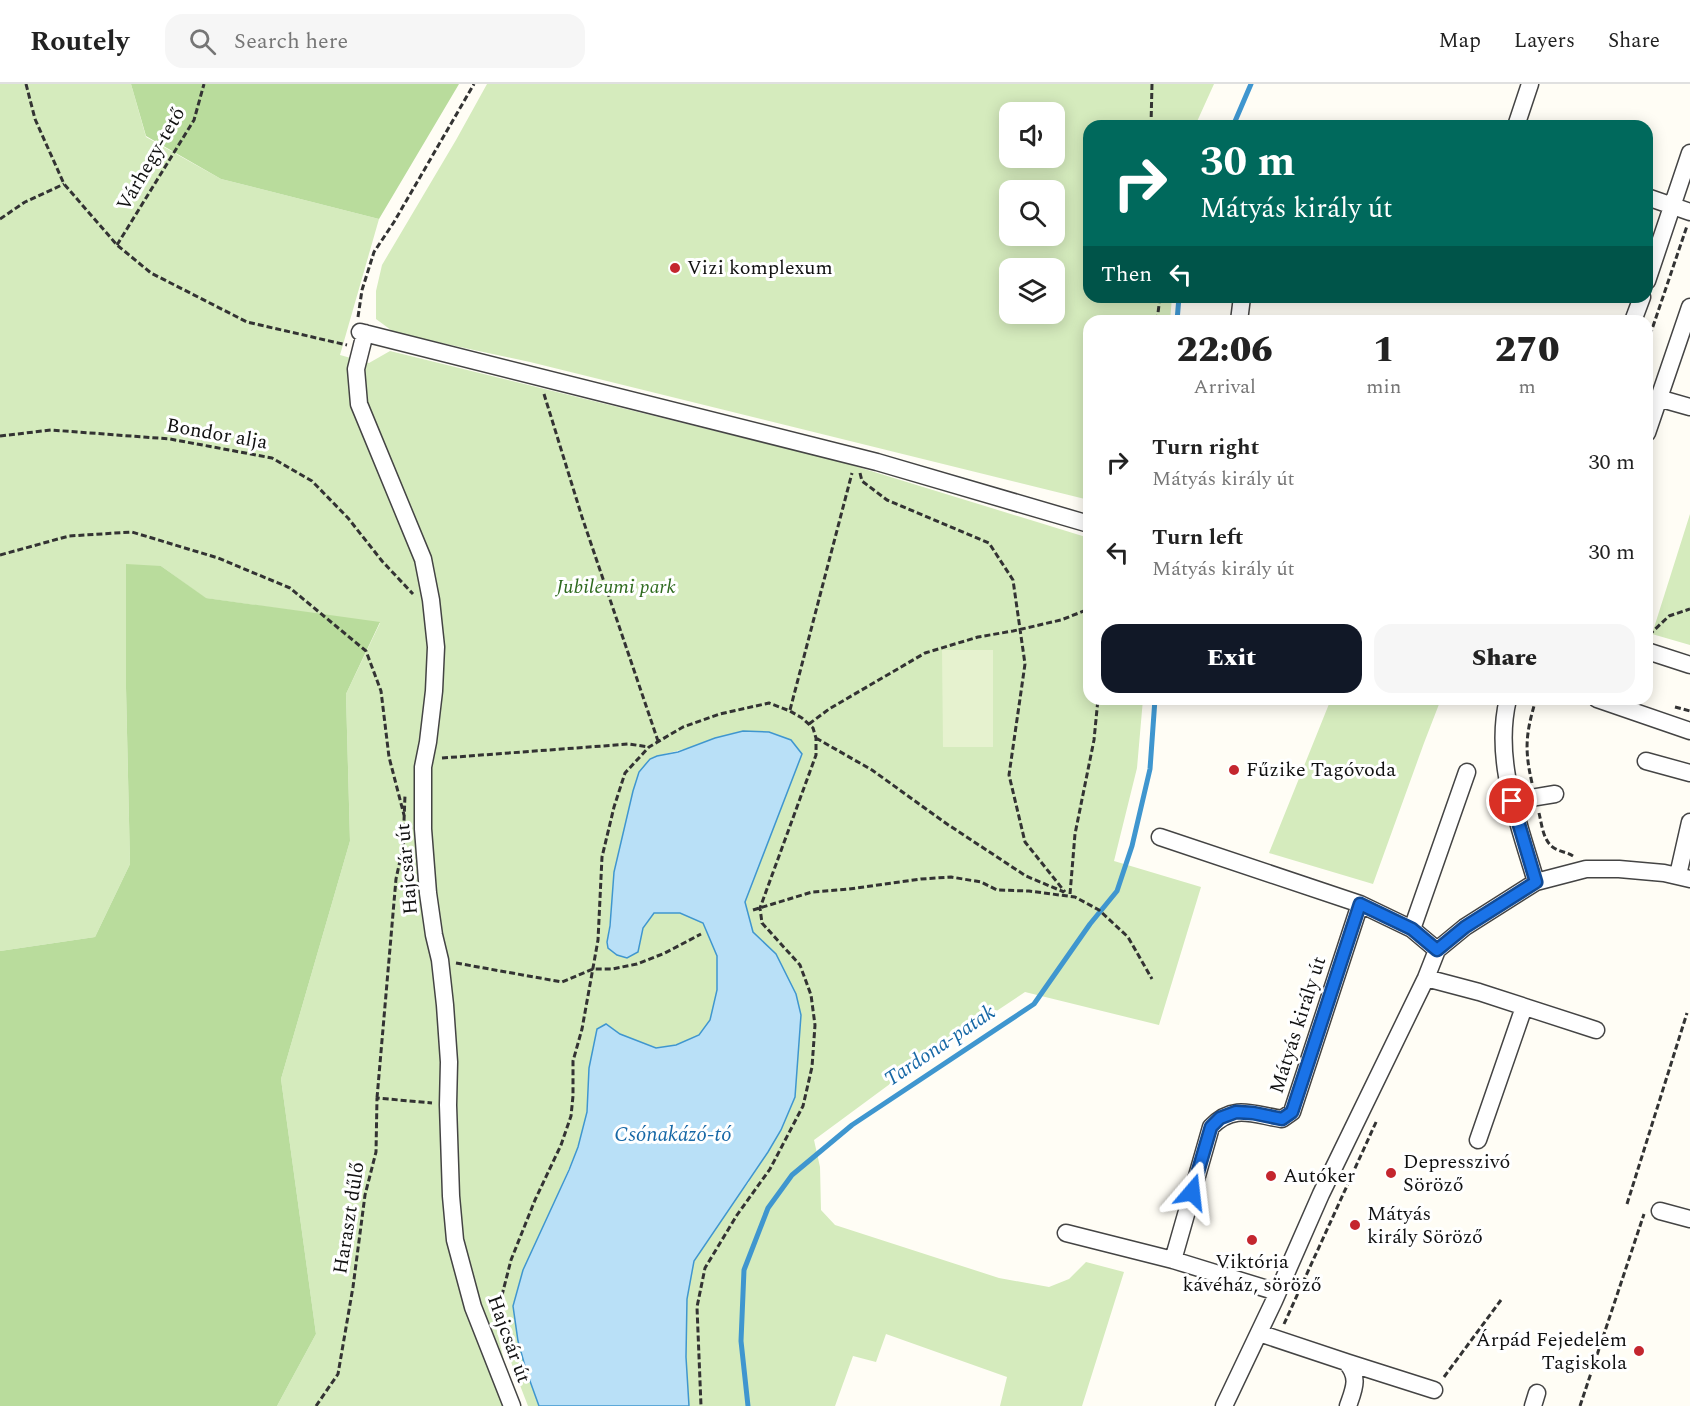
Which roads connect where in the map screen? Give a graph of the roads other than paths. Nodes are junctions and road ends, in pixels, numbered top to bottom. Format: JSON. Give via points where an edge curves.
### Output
{"nodes":[{"id":1,"x":1530,"y":84,"type":"edge"},
{"id":2,"x":1518,"y":120,"type":"edge"},
{"id":3,"x":1690,"y":153,"type":"edge"},
{"id":4,"x":1653,"y":199,"type":"edge"},
{"id":5,"x":1673,"y":206,"type":"junction"},
{"id":6,"x":1690,"y":212,"type":"edge"},
{"id":7,"x":1653,"y":264,"type":"edge"},
{"id":8,"x":1690,"y":307,"type":"edge"},
{"id":9,"x":1658,"y":398,"type":"junction"},
{"id":10,"x":1690,"y":407,"type":"edge"},
{"id":11,"x":1653,"y":414,"type":"edge"},
{"id":12,"x":1083,"y":522,"type":"edge"},
{"id":13,"x":1653,"y":653,"type":"edge"},
{"id":14,"x":1690,"y":665,"type":"edge"},
{"id":15,"x":1507,"y":705,"type":"edge"},
{"id":16,"x":1614,"y":705,"type":"edge"},
{"id":17,"x":1690,"y":731,"type":"edge"},
{"id":18,"x":1646,"y":761,"type":"dead end"},
{"id":19,"x":1467,"y":772,"type":"dead end"},
{"id":20,"x":1690,"y":773,"type":"edge"},
{"id":21,"x":1555,"y":794,"type":"dead end"},
{"id":22,"x":1512,"y":801,"type":"junction"},
{"id":23,"x":1690,"y":822,"type":"edge"},
{"id":24,"x":1160,"y":837,"type":"dead end"},
{"id":25,"x":1684,"y":877,"type":"edge"},
{"id":26,"x":1536,"y":882,"type":"junction"},
{"id":27,"x":1360,"y":904,"type":"junction"},
{"id":28,"x":1412,"y":929,"type":"junction"},
{"id":29,"x":1437,"y":950,"type":"junction"},
{"id":30,"x":1425,"y":978,"type":"junction"},
{"id":31,"x":1524,"y":1007,"type":"junction"},
{"id":32,"x":1596,"y":1030,"type":"dead end"},
{"id":33,"x":1478,"y":1140,"type":"dead end"},
{"id":34,"x":1653,"y":1209,"type":"road end"},
{"id":35,"x":1690,"y":1219,"type":"edge"},
{"id":36,"x":1066,"y":1233,"type":"dead end"},
{"id":37,"x":1173,"y":1260,"type":"junction"},
{"id":38,"x":1278,"y":1292,"type":"junction"},
{"id":39,"x":1259,"y":1333,"type":"junction"},
{"id":40,"x":1346,"y":1362,"type":"junction"},
{"id":41,"x":1434,"y":1390,"type":"road end"},
{"id":42,"x":512,"y":1406,"type":"edge"},
{"id":43,"x":1224,"y":1406,"type":"edge"},
{"id":44,"x":1348,"y":1406,"type":"edge"}],
"edges":[{"from":1,"to":2,"type":"street"},
{"from":3,"to":5,"type":"street"},
{"from":4,"to":5,"type":"street"},
{"from":5,"to":6,"type":"street"},
{"from":5,"to":7,"type":"street"},
{"from":8,"to":9,"type":"street"},
{"from":9,"to":10,"type":"street"},
{"from":9,"to":11,"type":"street"},
{"from":12,"to":42,"type":"street","name":"Hajcsár út","via":[[857,457],[362,338],[356,369],[359,404],[423,559],[436,647],[424,759],[423,829],[445,1005],[455,1240],[473,1307]]},
{"from":13,"to":14,"type":"street"},
{"from":15,"to":22,"type":"street","via":[[1502,738]]},
{"from":16,"to":17,"type":"street"},
{"from":18,"to":20,"type":"street"},
{"from":19,"to":28,"type":"street"},
{"from":21,"to":22,"type":"street"},
{"from":22,"to":26,"type":"street"},
{"from":23,"to":25,"type":"street"},
{"from":24,"to":27,"type":"street"},
{"from":25,"to":26,"type":"street","via":[[1584,869]]},
{"from":26,"to":29,"type":"street","via":[[1465,927]]},
{"from":27,"to":28,"type":"street"},
{"from":27,"to":37,"type":"street","name":"Mátyás király út","via":[[1292,1112],[1282,1119],[1236,1112],[1220,1118],[1211,1127]]},
{"from":28,"to":29,"type":"street"},
{"from":29,"to":30,"type":"street"},
{"from":30,"to":31,"type":"street"},
{"from":30,"to":38,"type":"street"},
{"from":31,"to":32,"type":"street"},
{"from":31,"to":33,"type":"street"},
{"from":34,"to":35,"type":"street"},
{"from":36,"to":37,"type":"street"},
{"from":37,"to":38,"type":"street"},
{"from":38,"to":39,"type":"street"},
{"from":39,"to":40,"type":"street"},
{"from":39,"to":43,"type":"street"},
{"from":40,"to":41,"type":"street"},
{"from":40,"to":44,"type":"street","via":[[1355,1380]]}]}
